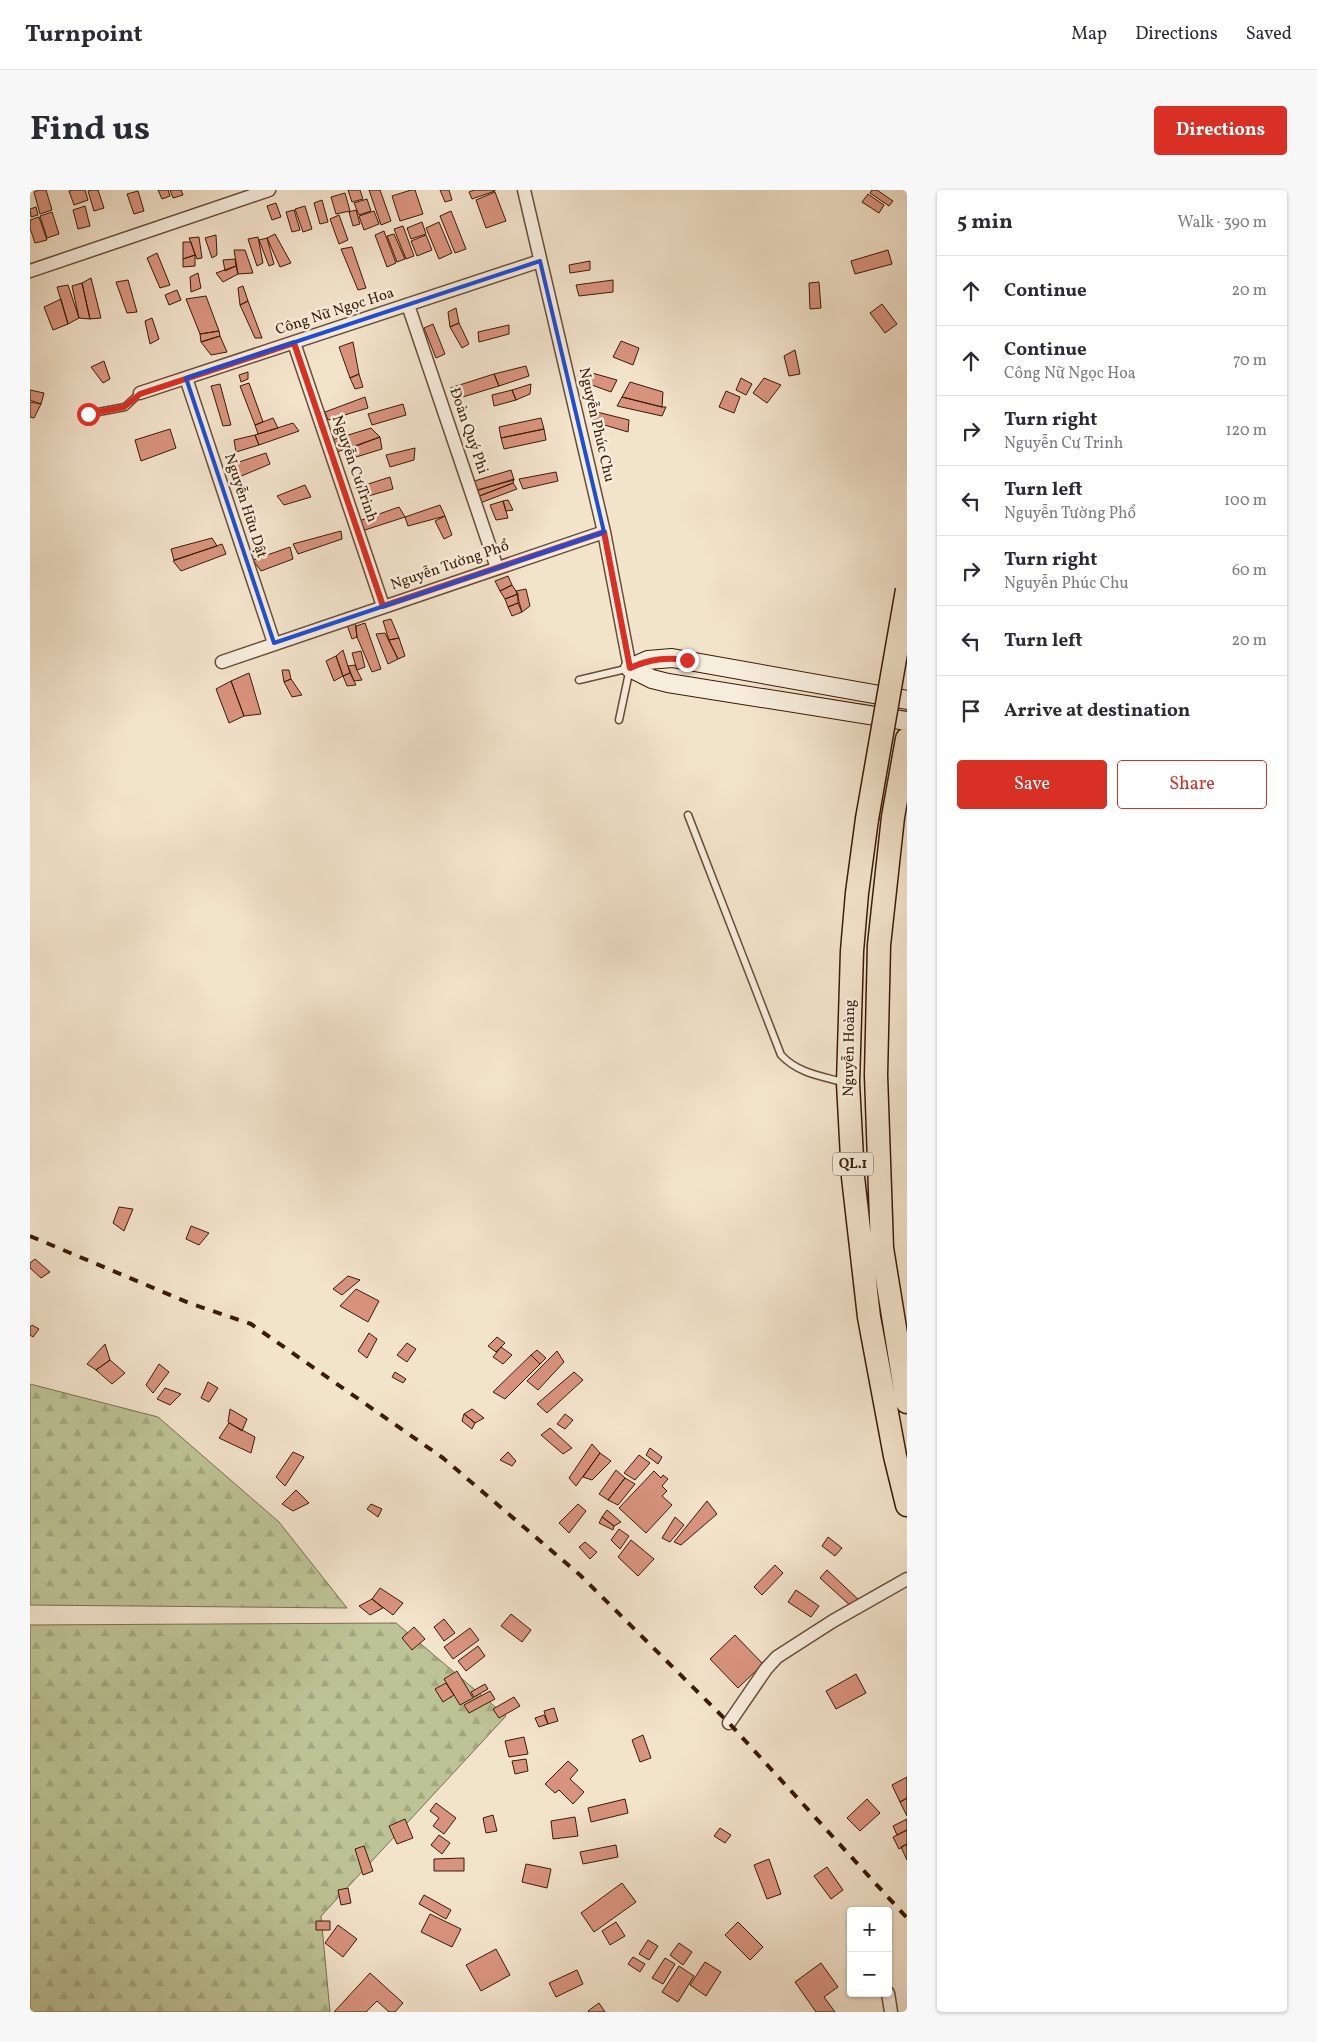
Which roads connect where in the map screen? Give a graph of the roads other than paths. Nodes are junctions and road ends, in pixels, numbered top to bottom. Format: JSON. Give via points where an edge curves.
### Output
{"nodes":[{"id":1,"x":269,"y":190,"type":"edge"},
{"id":2,"x":524,"y":190,"type":"edge"},
{"id":3,"x":540,"y":261,"type":"junction"},
{"id":4,"x":30,"y":271,"type":"edge"},
{"id":5,"x":408,"y":305,"type":"junction"},
{"id":6,"x":294,"y":343,"type":"junction"},
{"id":7,"x":186,"y":378,"type":"junction"},
{"id":8,"x":140,"y":394,"type":"joint"},
{"id":9,"x":88,"y":414,"type":"dead end"},
{"id":10,"x":604,"y":532,"type":"junction"},
{"id":11,"x":497,"y":568,"type":"junction"},
{"id":12,"x":907,"y":590,"type":"edge"},
{"id":13,"x":383,"y":606,"type":"junction"},
{"id":14,"x":274,"y":643,"type":"junction"},
{"id":15,"x":222,"y":662,"type":"dead end"},
{"id":16,"x":630,"y":668,"type":"junction"},
{"id":17,"x":579,"y":680,"type":"dead end"},
{"id":18,"x":816,"y":684,"type":"junction"},
{"id":19,"x":907,"y":700,"type":"edge"},
{"id":20,"x":811,"y":705,"type":"junction"},
{"id":21,"x":619,"y":720,"type":"dead end"},
{"id":22,"x":907,"y":721,"type":"edge"},
{"id":23,"x":907,"y":738,"type":"edge"},
{"id":24,"x":688,"y":815,"type":"dead end"},
{"id":25,"x":848,"y":1083,"type":"junction"},
{"id":26,"x":907,"y":1402,"type":"edge"},
{"id":27,"x":907,"y":1505,"type":"edge"},
{"id":28,"x":907,"y":1579,"type":"edge"},
{"id":29,"x":729,"y":1724,"type":"dead end"},
{"id":30,"x":889,"y":1997,"type":"edge"},
{"id":31,"x":891,"y":2012,"type":"edge"}],
"edges":[{"from":1,"to":4,"type":"street"},
{"from":2,"to":3,"type":"street","name":"Nguyễn Phúc Chu"},
{"from":3,"to":5,"type":"street","name":"Công Nữ Ngọc Hoa"},
{"from":3,"to":10,"type":"street","name":"Nguyễn Phúc Chu"},
{"from":5,"to":6,"type":"street","name":"Công Nữ Ngọc Hoa"},
{"from":5,"to":11,"type":"street","name":"Đoàn Quý Phi"},
{"from":6,"to":7,"type":"street","name":"Công Nữ Ngọc Hoa"},
{"from":6,"to":13,"type":"street","name":"Nguyễn Cư Trinh"},
{"from":7,"to":8,"type":"street","name":"Công Nữ Ngọc Hoa"},
{"from":7,"to":14,"type":"street","name":"Nguyễn Hữu Dật"},
{"from":8,"to":9,"type":"lane","via":[[124,407]]},
{"from":10,"to":11,"type":"street","name":"Nguyễn Tường Phổ"},
{"from":10,"to":16,"type":"street","name":"Nguyễn Phúc Chu"},
{"from":11,"to":13,"type":"street","name":"Nguyễn Tường Phổ"},
{"from":12,"to":25,"type":"highway","name":"Nguyễn Hoàng","number":"QL.1","bridge":true,"via":[[857,893]]},
{"from":13,"to":14,"type":"street","name":"Nguyễn Tường Phổ"},
{"from":14,"to":15,"type":"street","name":"Nguyễn Tường Phổ"},
{"from":16,"to":17,"type":"lane"},
{"from":16,"to":18,"type":"street","via":[[648,660],[672,658]]},
{"from":16,"to":20,"type":"street","via":[[668,684]]},
{"from":16,"to":21,"type":"lane"},
{"from":18,"to":19,"type":"street"},
{"from":18,"to":20,"type":"street"},
{"from":20,"to":22,"type":"street"},
{"from":23,"to":26,"type":"highway","name":"Nguyễn Hoàng","number":"QL.1","via":[[893,817],[879,945],[876,1075],[882,1248]]},
{"from":24,"to":25,"type":"lane","via":[[781,1055],[804,1072]]},
{"from":25,"to":27,"type":"highway","name":"Nguyễn Hoàng","number":"QL.1","via":[[853,1177],[869,1317]]},
{"from":28,"to":29,"type":"street","via":[[777,1657],[766,1668]]},
{"from":30,"to":31,"type":"street"}]}
